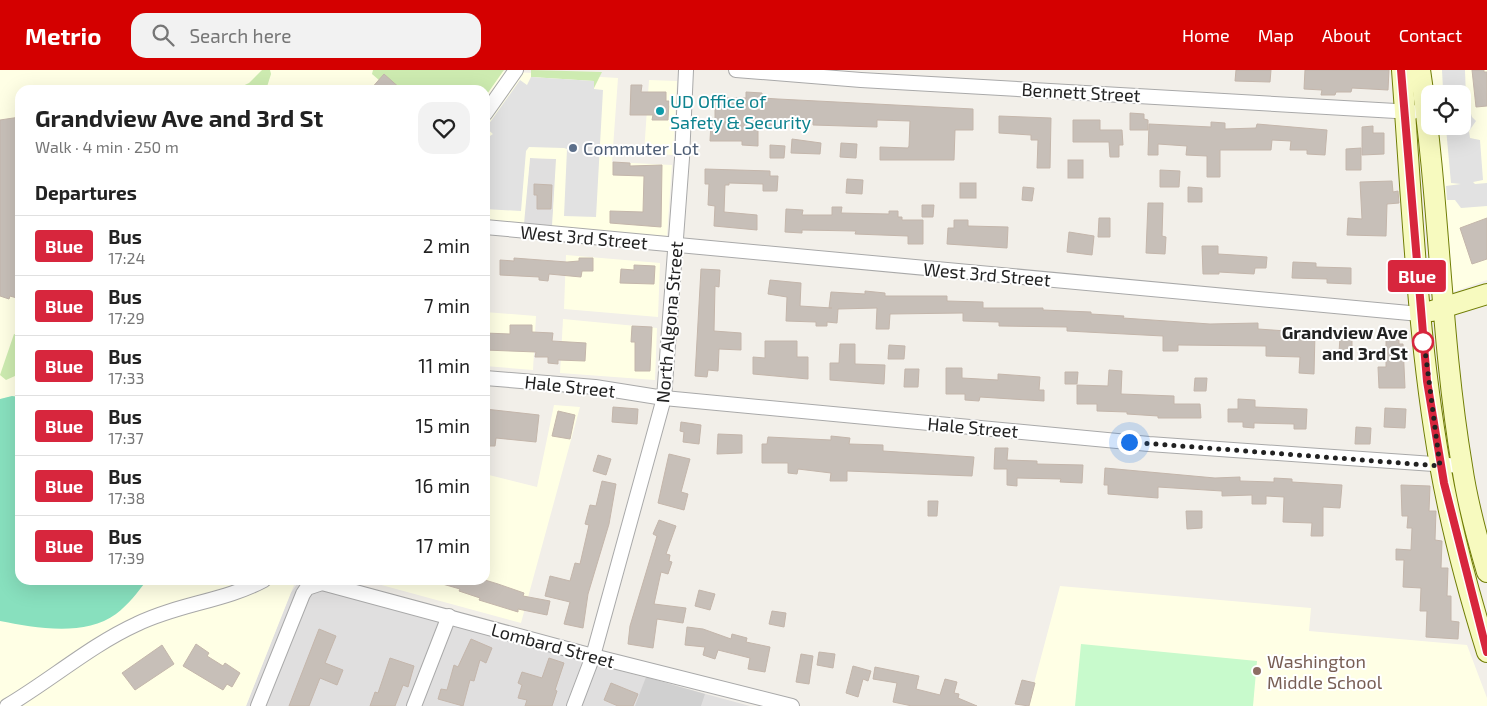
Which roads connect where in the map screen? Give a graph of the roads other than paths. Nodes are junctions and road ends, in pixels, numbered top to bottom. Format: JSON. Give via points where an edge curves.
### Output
{"nodes":[{"id":1,"x":516,"y":70,"type":"edge"},
{"id":2,"x":686,"y":70,"type":"edge"},
{"id":3,"x":736,"y":70,"type":"edge"},
{"id":4,"x":1402,"y":70,"type":"edge"},
{"id":5,"x":1420,"y":70,"type":"edge"},
{"id":6,"x":1422,"y":85,"type":"edge"},
{"id":7,"x":490,"y":107,"type":"edge"},
{"id":8,"x":1421,"y":111,"type":"edge"},
{"id":9,"x":1405,"y":112,"type":"junction"},
{"id":10,"x":1428,"y":135,"type":"edge"},
{"id":11,"x":490,"y":228,"type":"edge"},
{"id":12,"x":676,"y":246,"type":"junction"},
{"id":13,"x":1487,"y":294,"type":"edge"},
{"id":14,"x":1443,"y":308,"type":"junction"},
{"id":15,"x":1420,"y":314,"type":"junction"},
{"id":16,"x":490,"y":378,"type":"edge"},
{"id":17,"x":664,"y":398,"type":"junction"},
{"id":18,"x":1440,"y":466,"type":"junction"},
{"id":19,"x":1462,"y":466,"type":"junction"},
{"id":20,"x":1487,"y":572,"type":"edge"},
{"id":21,"x":254,"y":585,"type":"edge"},
{"id":22,"x":449,"y":616,"type":"junction"},
{"id":23,"x":1487,"y":652,"type":"edge"},
{"id":24,"x":593,"y":656,"type":"junction"},
{"id":25,"x":773,"y":703,"type":"edge"},
{"id":26,"x":7,"y":706,"type":"edge"},
{"id":27,"x":258,"y":706,"type":"edge"},
{"id":28,"x":414,"y":706,"type":"edge"},
{"id":29,"x":574,"y":706,"type":"edge"},
{"id":30,"x":792,"y":706,"type":"edge"}],
"edges":[{"from":1,"to":7,"type":"street"},
{"from":2,"to":12,"type":"street","name":"North Algona Street"},
{"from":3,"to":9,"type":"street","name":"Bennett Street"},
{"from":4,"to":9,"type":"main road"},
{"from":5,"to":6,"type":"main road"},
{"from":8,"to":9,"type":"street","name":"Bennett Street"},
{"from":9,"to":15,"type":"main road"},
{"from":10,"to":14,"type":"main road"},
{"from":11,"to":12,"type":"street","name":"West 3rd Street"},
{"from":12,"to":15,"type":"street","name":"West 3rd Street"},
{"from":12,"to":17,"type":"street","name":"North Algona Street"},
{"from":13,"to":14,"type":"main road","name":"West 3rd Street"},
{"from":14,"to":15,"type":"main road","name":"West 3rd Street"},
{"from":14,"to":19,"type":"main road"},
{"from":15,"to":18,"type":"main road"},
{"from":16,"to":17,"type":"street","name":"Hale Street","via":[[595,387]]},
{"from":17,"to":18,"type":"street","name":"Hale Street","via":[[1149,444]]},
{"from":17,"to":24,"type":"street","name":"North Algona Street"},
{"from":18,"to":19,"type":"street","name":"Hale Street"},
{"from":18,"to":23,"type":"main road"},
{"from":19,"to":20,"type":"main road"},
{"from":21,"to":26,"type":"street","via":[[174,608],[123,630]]},
{"from":22,"to":24,"type":"street","name":"Lombard Street"},
{"from":22,"to":27,"type":"street","name":"Lombard Street","via":[[331,585],[307,588]]},
{"from":22,"to":28,"type":"street"},
{"from":24,"to":25,"type":"street","name":"Lombard Street"},
{"from":24,"to":29,"type":"street","name":"North Algona Street"},
{"from":25,"to":30,"type":"street","name":"Lombard Street"}]}
